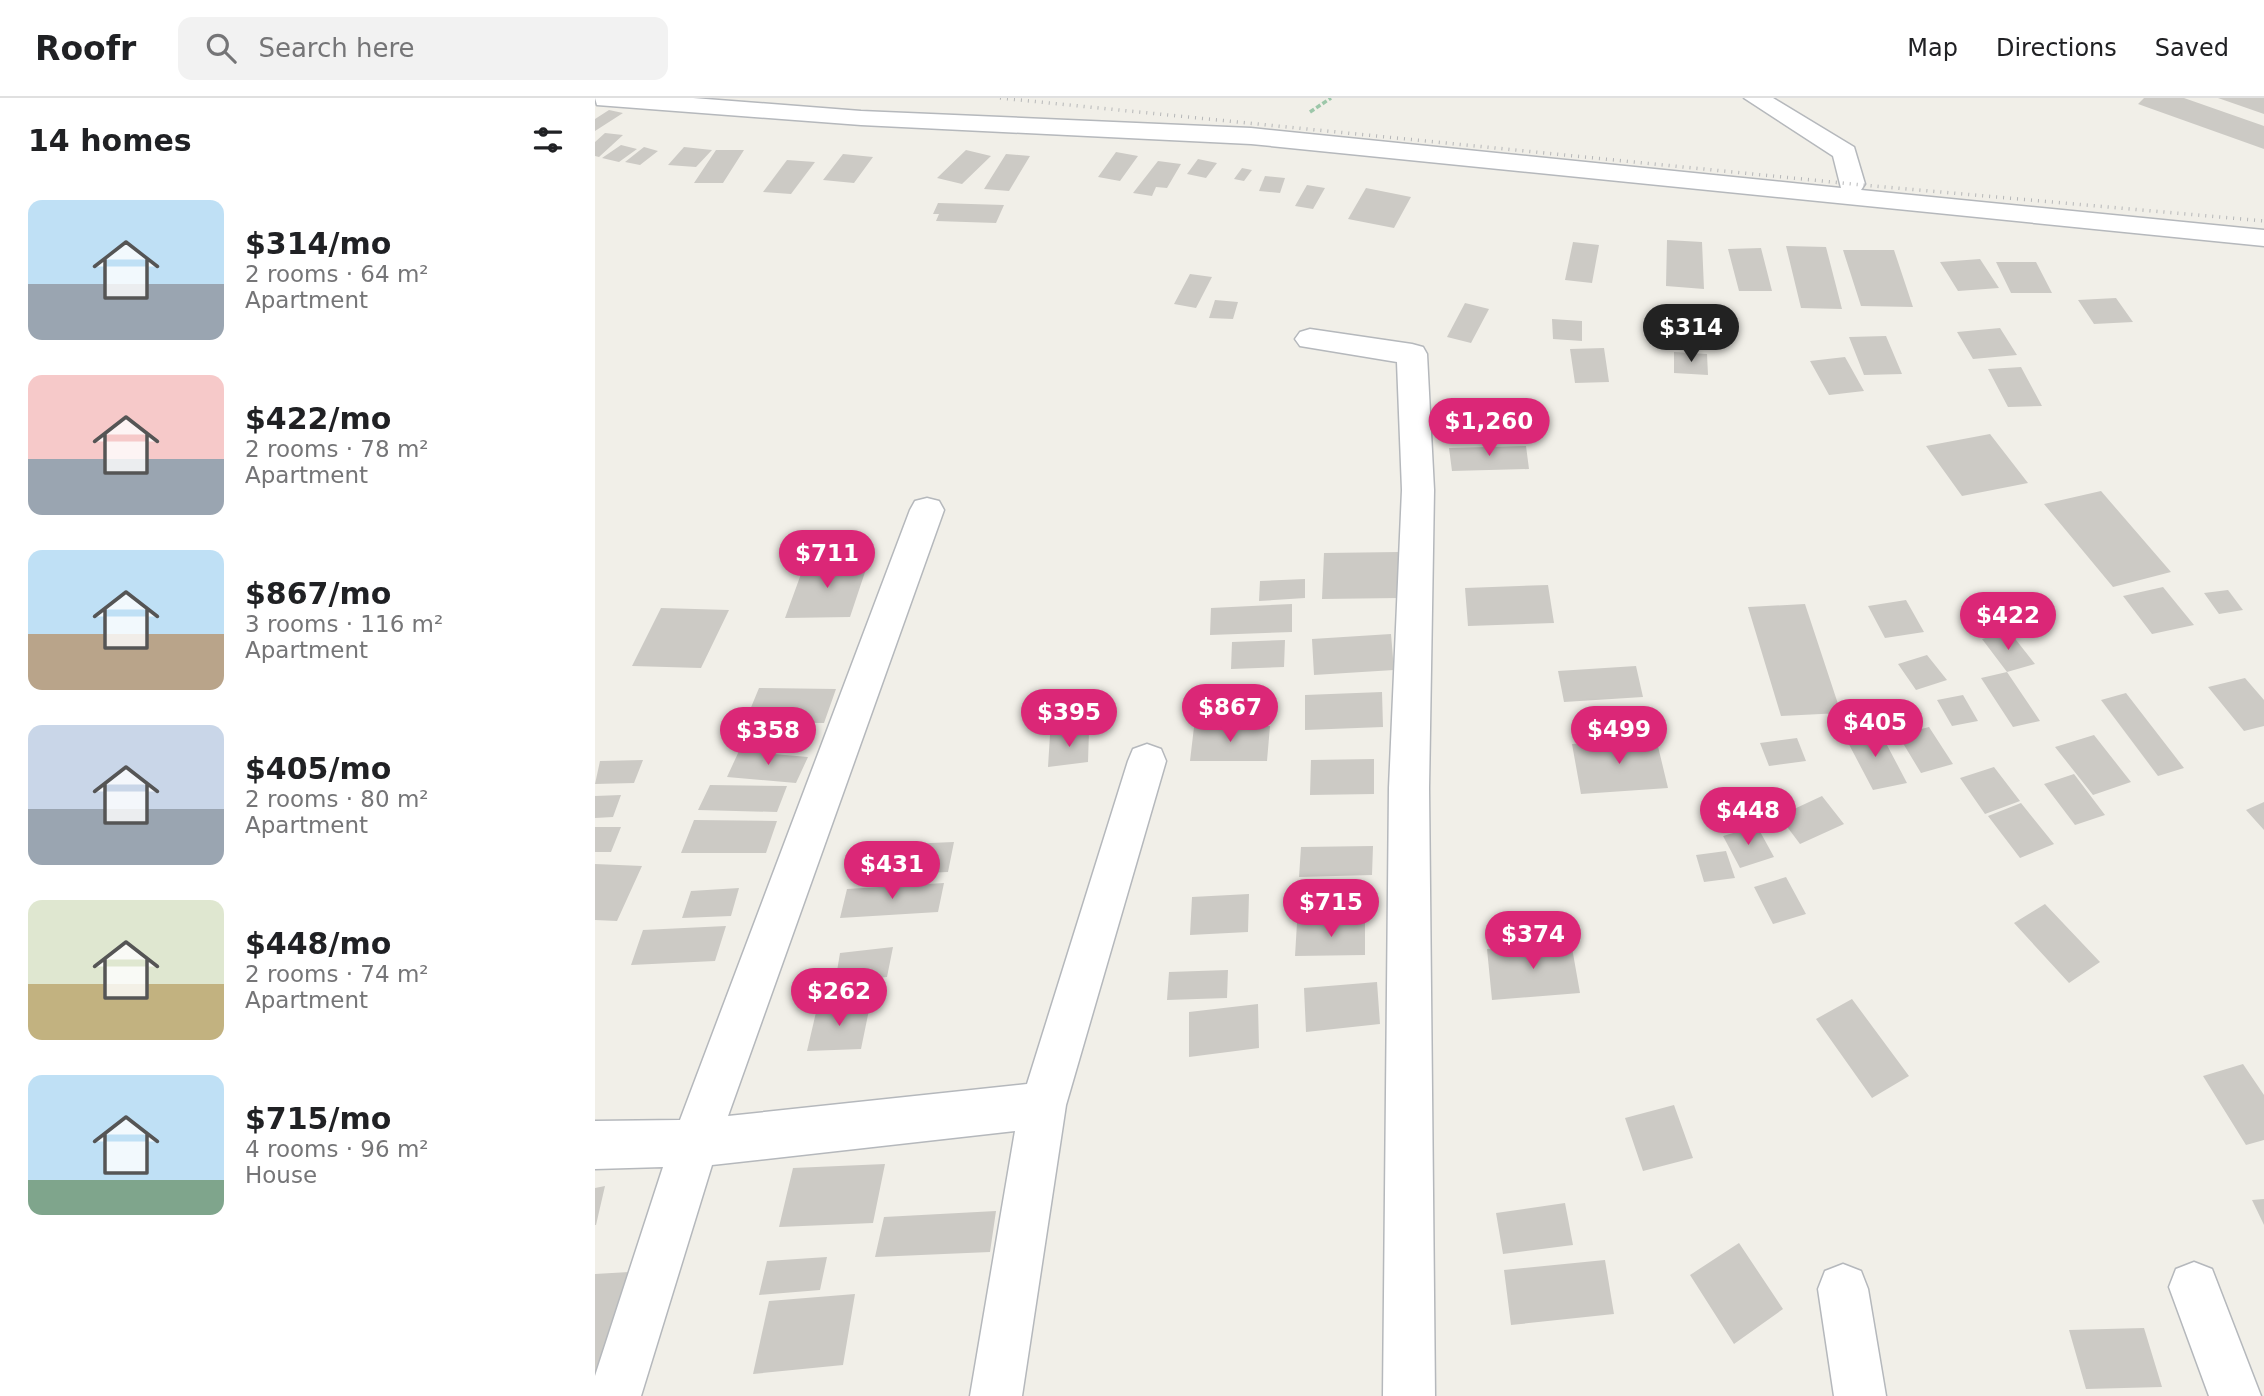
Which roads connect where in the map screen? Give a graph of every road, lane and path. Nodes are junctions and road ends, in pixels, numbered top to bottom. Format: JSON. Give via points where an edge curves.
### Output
{"nodes":[{"id":1,"x":597,"y":98,"type":"edge"},
{"id":2,"x":1756,"y":98,"type":"edge"},
{"id":3,"x":1851,"y":184,"type":"dead end"},
{"id":4,"x":2264,"y":238,"type":"edge"},
{"id":5,"x":1310,"y":339,"type":"dead end"},
{"id":6,"x":927,"y":510,"type":"dead end"},
{"id":7,"x":1147,"y":761,"type":"dead end"},
{"id":8,"x":1043,"y":1105,"type":"junction"},
{"id":9,"x":695,"y":1143,"type":"junction"},
{"id":10,"x":595,"y":1145,"type":"edge"},
{"id":11,"x":2194,"y":1287,"type":"dead end"},
{"id":12,"x":1843,"y":1289,"type":"dead end"},
{"id":13,"x":615,"y":1396,"type":"edge"},
{"id":14,"x":996,"y":1396,"type":"edge"},
{"id":15,"x":1409,"y":1396,"type":"edge"},
{"id":16,"x":1860,"y":1396,"type":"edge"},
{"id":17,"x":2235,"y":1396,"type":"edge"}],
"edges":[{"from":1,"to":4,"type":"street","via":[[862,118],[1251,136]]},
{"from":2,"to":3,"type":"street","via":[[1845,152]]},
{"from":5,"to":15,"type":"street","via":[[1412,354],[1417,490],[1409,788]]},
{"from":6,"to":9,"type":"street"},
{"from":7,"to":8,"type":"street"},
{"from":8,"to":9,"type":"street"},
{"from":8,"to":14,"type":"street"},
{"from":9,"to":10,"type":"street"},
{"from":9,"to":13,"type":"street"},
{"from":11,"to":17,"type":"street"},
{"from":12,"to":16,"type":"street"}]}
